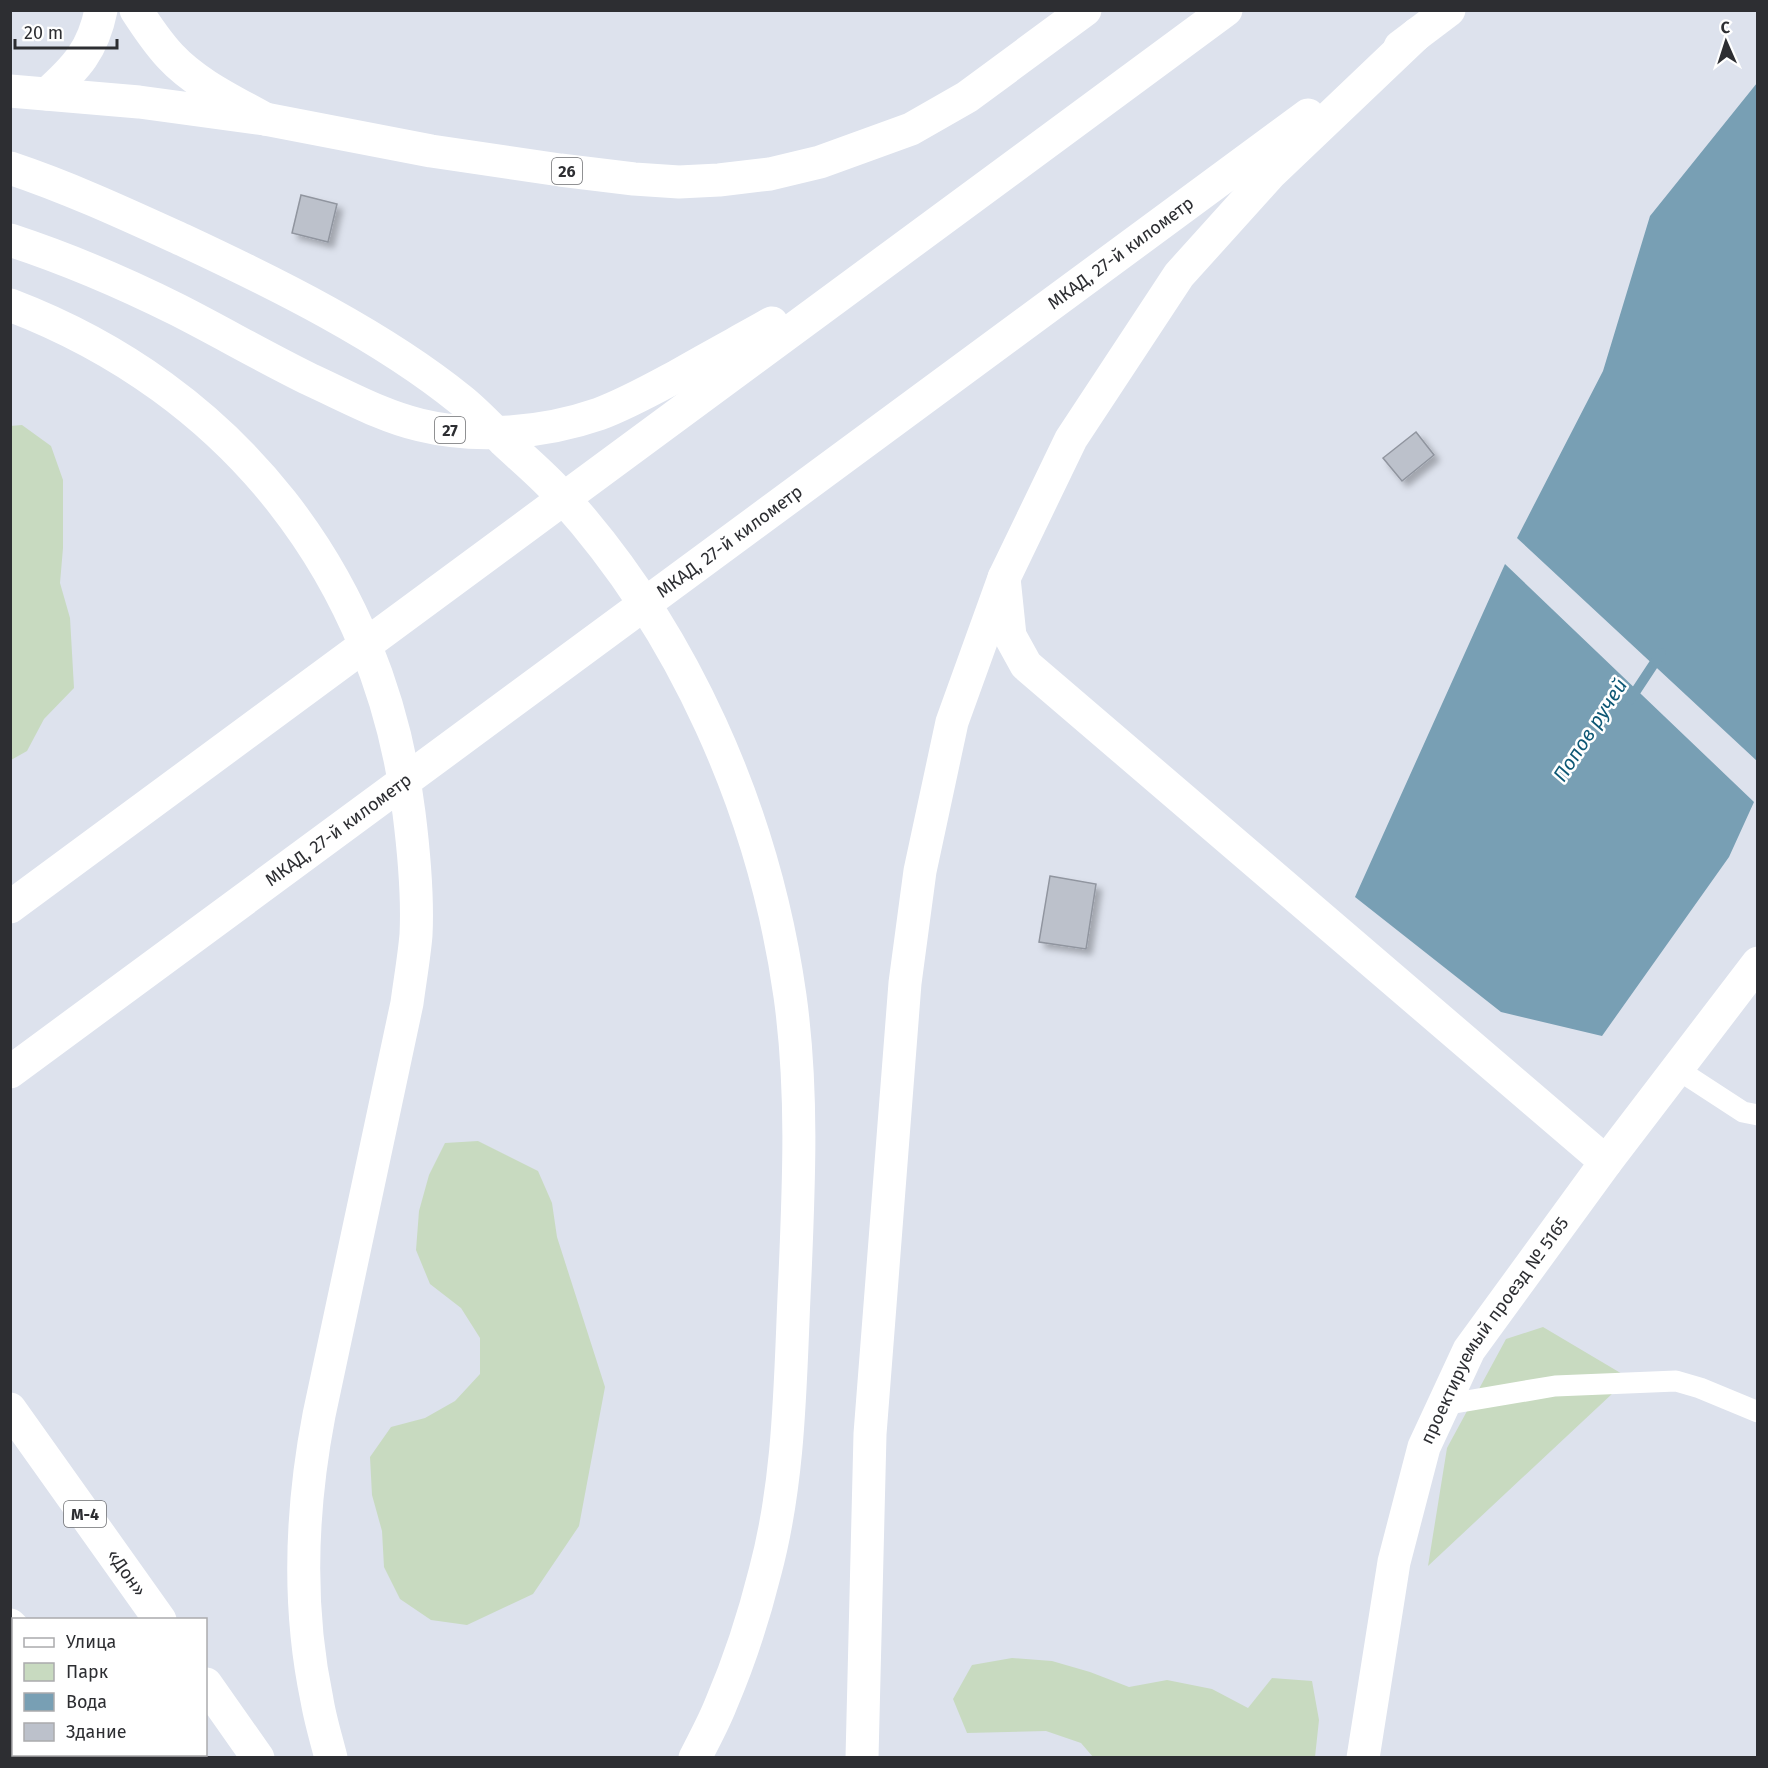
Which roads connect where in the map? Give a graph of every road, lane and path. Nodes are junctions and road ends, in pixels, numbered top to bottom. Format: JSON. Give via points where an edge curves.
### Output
{"nodes":[{"id":1,"x":101,"y":10,"type":"edge"},
{"id":2,"x":136,"y":10,"type":"edge"},
{"id":3,"x":1085,"y":10,"type":"edge"},
{"id":4,"x":1226,"y":10,"type":"edge"},
{"id":5,"x":1449,"y":10,"type":"edge"},
{"id":6,"x":1417,"y":34,"type":"junction"},
{"id":7,"x":10,"y":92,"type":"edge"},
{"id":8,"x":47,"y":94,"type":"junction"},
{"id":9,"x":265,"y":119,"type":"junction"},
{"id":10,"x":13,"y":169,"type":"edge"},
{"id":11,"x":10,"y":240,"type":"edge"},
{"id":12,"x":889,"y":258,"type":"junction"},
{"id":13,"x":10,"y":305,"type":"edge"},
{"id":14,"x":1004,"y":578,"type":"junction"},
{"id":15,"x":10,"y":907,"type":"edge"},
{"id":16,"x":1758,"y":963,"type":"edge"},
{"id":17,"x":1677,"y":1069,"type":"junction"},
{"id":18,"x":10,"y":1072,"type":"edge"},
{"id":19,"x":1758,"y":1115,"type":"edge"},
{"id":20,"x":1606,"y":1162,"type":"junction"},
{"id":21,"x":1443,"y":1405,"type":"junction"},
{"id":22,"x":10,"y":1409,"type":"edge"},
{"id":23,"x":1758,"y":1412,"type":"edge"},
{"id":24,"x":159,"y":1618,"type":"edge"},
{"id":25,"x":207,"y":1685,"type":"edge"},
{"id":26,"x":258,"y":1758,"type":"edge"},
{"id":27,"x":331,"y":1758,"type":"edge"},
{"id":28,"x":695,"y":1758,"type":"edge"},
{"id":29,"x":862,"y":1758,"type":"edge"},
{"id":30,"x":1363,"y":1758,"type":"edge"}],
"edges":[{"from":1,"to":8,"type":"main road","via":[[85,55]]},
{"from":2,"to":9,"type":"main road","via":[[172,58],[199,80]]},
{"from":3,"to":9,"type":"main road","number":"26","via":[[967,97],[911,129],[819,162],[770,174],[709,181],[634,180],[431,152]]},
{"from":4,"to":12,"type":"main road"},
{"from":5,"to":6,"type":"main road","name":"МКАД, 27-й километр"},
{"from":6,"to":14,"type":"main road","via":[[1271,173],[1179,275],[1071,439]]},
{"from":6,"to":18,"type":"main road","name":"МКАД, 27-й километр"},
{"from":7,"to":8,"type":"main road","number":"26"},
{"from":8,"to":9,"type":"main road","number":"26"},
{"from":10,"to":28,"type":"main road","via":[[124,213],[250,271],[348,325],[454,394],[554,488],[602,546],[651,614],[683,670],[726,761],[753,834],[778,923],[797,1068],[800,1162],[788,1431],[780,1496],[766,1569],[722,1703]]},
{"from":11,"to":12,"type":"main road","number":"27","via":[[117,281],[387,415],[420,426],[477,432],[562,424],[635,399]]},
{"from":12,"to":15,"type":"main road"},
{"from":13,"to":27,"type":"main road","via":[[110,351],[181,400],[216,429],[274,491],[325,563],[348,607],[395,735],[413,847],[416,935],[407,1003],[313,1446],[304,1526],[308,1641],[316,1700]]},
{"from":14,"to":20,"type":"main road","via":[[1010,636],[1026,665]]},
{"from":14,"to":29,"type":"main road","via":[[952,722],[920,871],[905,983],[870,1434]]},
{"from":16,"to":17,"type":"main road","name":"проектируемый проезд № 5165"},
{"from":17,"to":19,"type":"lane","via":[[1743,1112]]},
{"from":17,"to":20,"type":"main road","name":"проектируемый проезд № 5165"},
{"from":20,"to":21,"type":"main road","name":"проектируемый проезд № 5165","via":[[1469,1350]]},
{"from":21,"to":23,"type":"lane","via":[[1555,1386],[1676,1381]]},
{"from":21,"to":30,"type":"main road","name":"проектируемый проезд № 5165","via":[[1424,1447],[1394,1562]]},
{"from":22,"to":24,"type":"main road","name":"«Дон»","number":"М-4"},
{"from":25,"to":26,"type":"main road"}]}
